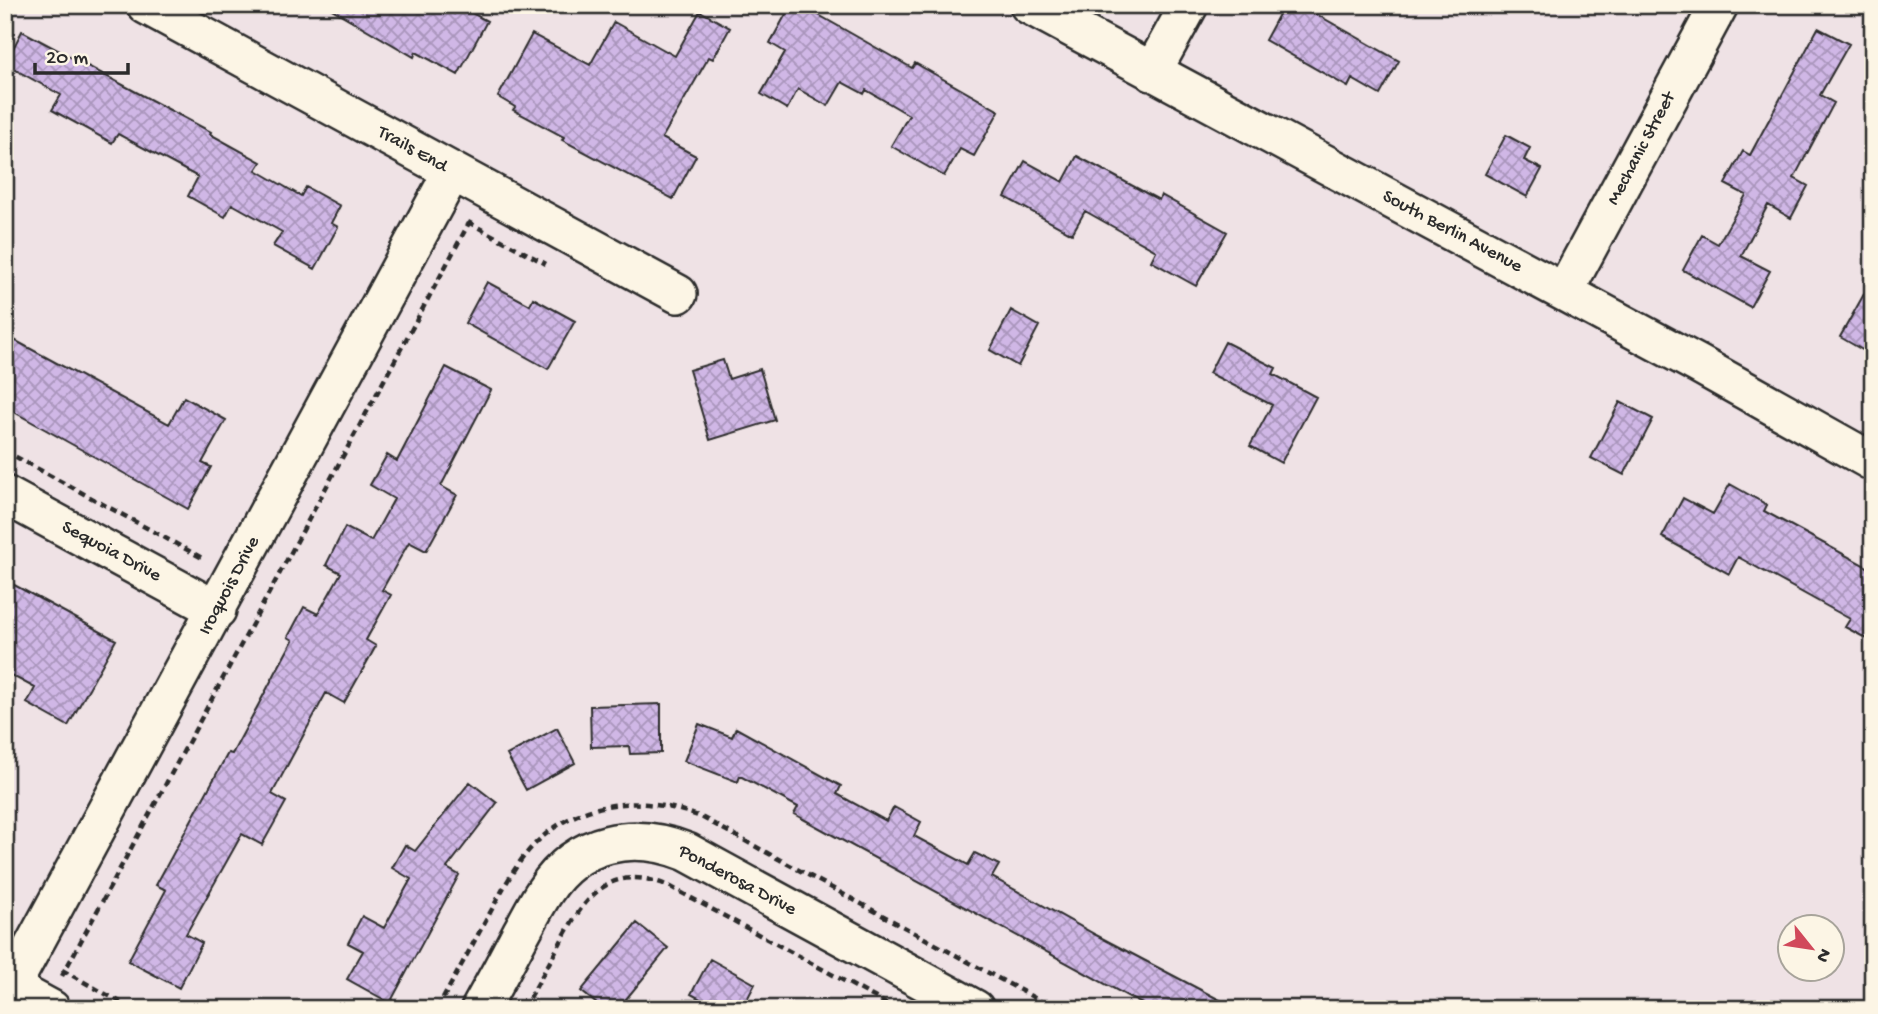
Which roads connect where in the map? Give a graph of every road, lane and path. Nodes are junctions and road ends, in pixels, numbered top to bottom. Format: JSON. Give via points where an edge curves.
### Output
{"nodes":[{"id":1,"x":146,"y":5,"type":"edge"},
{"id":2,"x":1029,"y":5,"type":"edge"},
{"id":3,"x":1189,"y":5,"type":"edge"},
{"id":4,"x":1719,"y":5,"type":"edge"},
{"id":5,"x":1153,"y":72,"type":"junction"},
{"id":6,"x":453,"y":172,"type":"junction"},
{"id":7,"x":435,"y":204,"type":"junction"},
{"id":8,"x":469,"y":223,"type":"junction"},
{"id":9,"x":551,"y":267,"type":"dead end"},
{"id":10,"x":1564,"y":292,"type":"junction"},
{"id":11,"x":678,"y":294,"type":"dead end"},
{"id":12,"x":5,"y":451,"type":"edge"},
{"id":13,"x":1873,"y":463,"type":"edge"},
{"id":14,"x":5,"y":495,"type":"edge"},
{"id":15,"x":235,"y":576,"type":"junction"},
{"id":16,"x":268,"y":596,"type":"junction"},
{"id":17,"x":217,"y":610,"type":"junction"},
{"id":18,"x":717,"y":825,"type":"dead end"},
{"id":19,"x":30,"y":953,"type":"junction"},
{"id":20,"x":63,"y":971,"type":"junction"},
{"id":21,"x":7,"y":990,"type":"edge"},
{"id":22,"x":50,"y":1008,"type":"edge"},
{"id":23,"x":132,"y":1009,"type":"edge"},
{"id":24,"x":480,"y":1009,"type":"edge"},
{"id":25,"x":524,"y":1009,"type":"edge"},
{"id":26,"x":895,"y":1009,"type":"edge"},
{"id":27,"x":975,"y":1009,"type":"edge"},
{"id":28,"x":1055,"y":1009,"type":"edge"}],
"edges":[{"from":1,"to":6,"type":"street","name":"Trails End"},
{"from":2,"to":5,"type":"street","name":"South Berlin Avenue"},
{"from":3,"to":5,"type":"street"},
{"from":4,"to":10,"type":"street","name":"Mechanic Street"},
{"from":5,"to":10,"type":"street","name":"South Berlin Avenue"},
{"from":6,"to":7,"type":"street","name":"Iroquois Drive"},
{"from":6,"to":11,"type":"street","name":"Trails End"},
{"from":7,"to":8,"type":"path"},
{"from":7,"to":15,"type":"street","name":"Iroquois Drive"},
{"from":8,"to":9,"type":"path"},
{"from":8,"to":16,"type":"path"},
{"from":10,"to":13,"type":"street","name":"South Berlin Avenue"},
{"from":12,"to":15,"type":"path"},
{"from":14,"to":17,"type":"street","name":"Sequoia Drive"},
{"from":15,"to":16,"type":"path"},
{"from":15,"to":17,"type":"street","name":"Iroquois Drive"},
{"from":16,"to":20,"type":"path"},
{"from":17,"to":19,"type":"street","name":"Iroquois Drive"},
{"from":18,"to":28,"type":"path"},
{"from":19,"to":20,"type":"path"},
{"from":19,"to":21,"type":"street","name":"Iroquois Drive"},
{"from":20,"to":22,"type":"path"},
{"from":20,"to":23,"type":"path"},
{"from":21,"to":22,"type":"street"},
{"from":24,"to":27,"type":"street","name":"Ponderosa Drive","via":[[545,890],[559,873],[590,850],[631,840],[687,852]]},
{"from":25,"to":26,"type":"path","via":[[582,906],[599,889],[632,879],[671,887]]}]}
